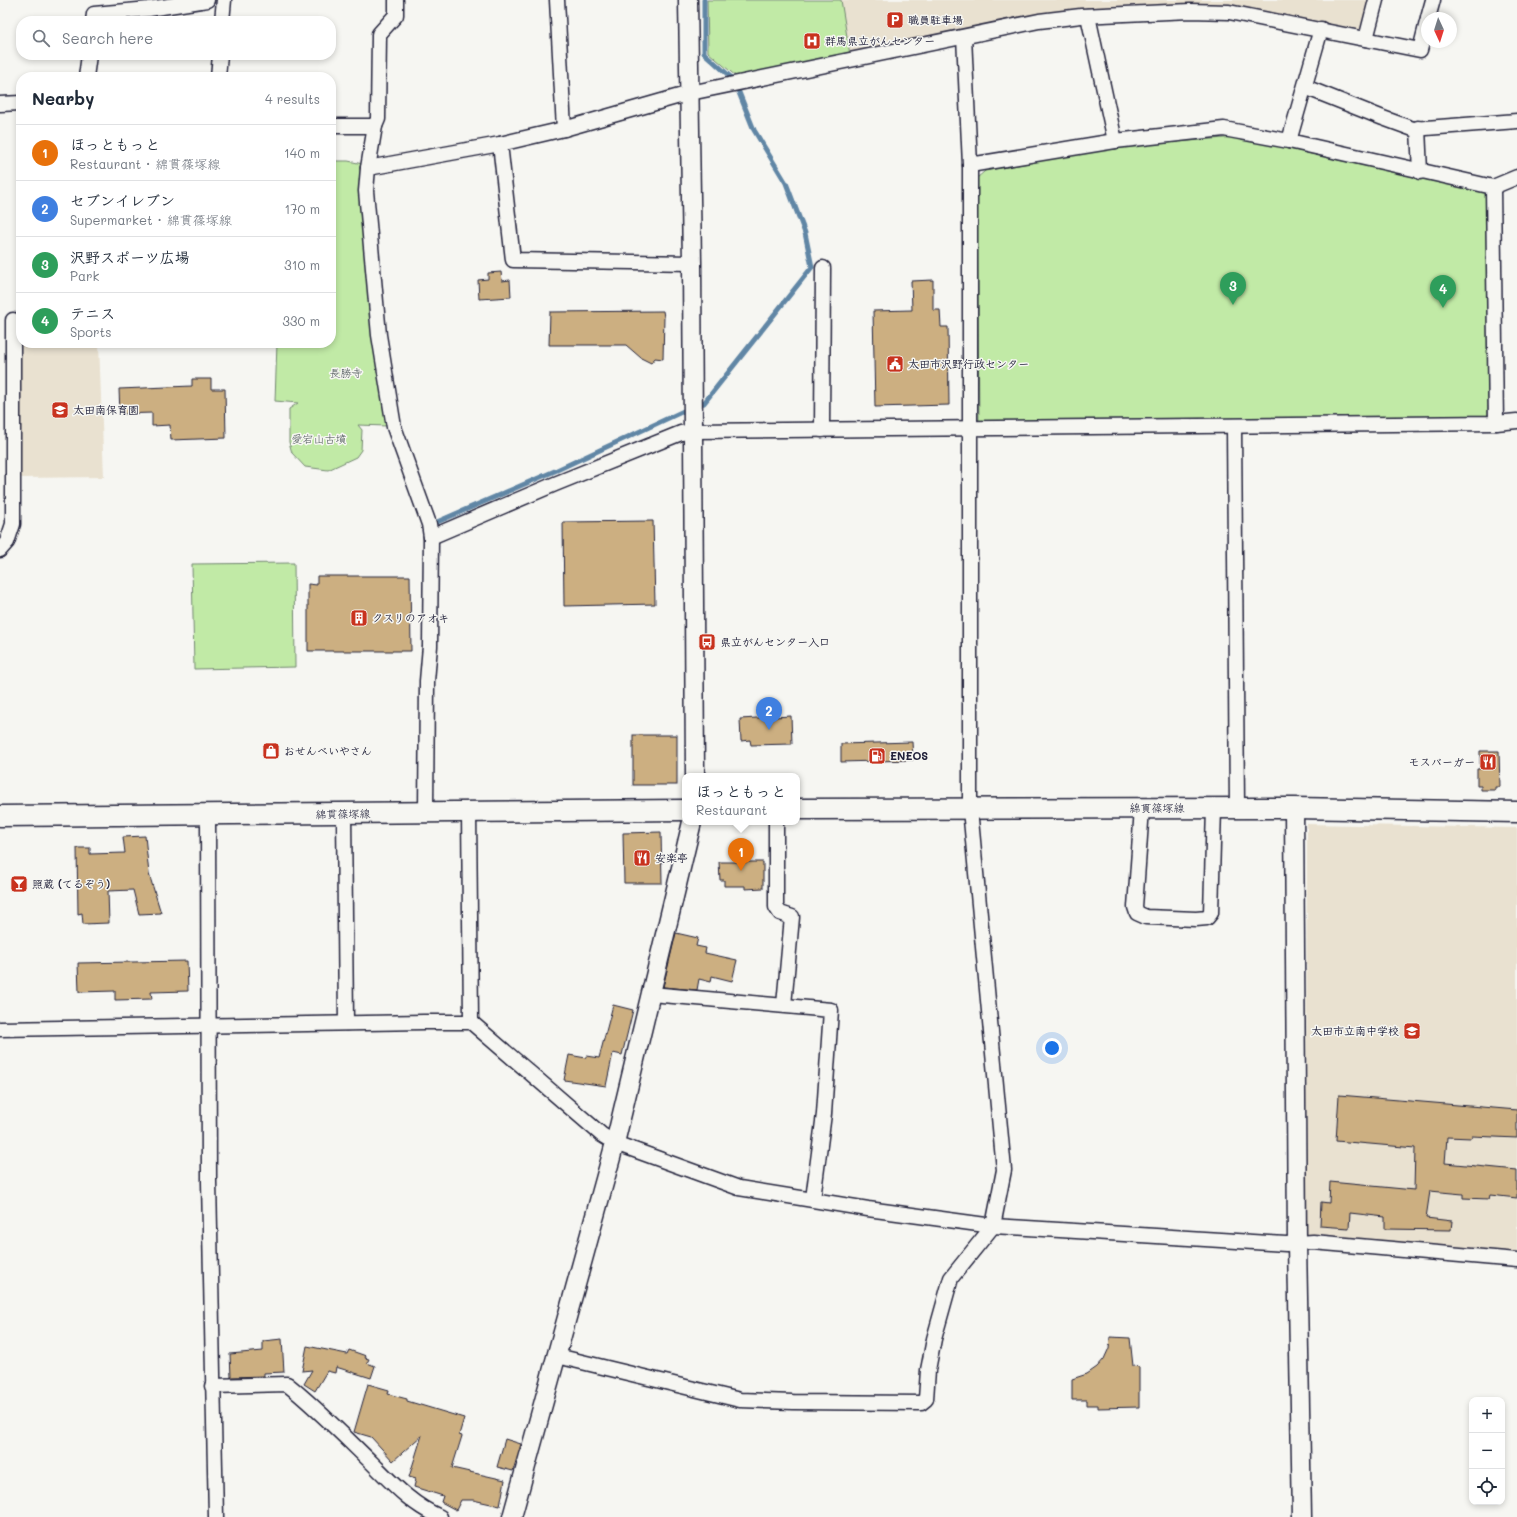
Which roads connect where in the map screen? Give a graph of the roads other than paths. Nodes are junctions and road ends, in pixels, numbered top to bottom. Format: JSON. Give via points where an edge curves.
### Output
{"nodes":[{"id":1,"x":207,"y":0,"type":"edge"},
{"id":2,"x":224,"y":0,"type":"edge"},
{"id":3,"x":396,"y":0,"type":"edge"},
{"id":4,"x":556,"y":0,"type":"edge"},
{"id":5,"x":688,"y":0,"type":"edge"},
{"id":6,"x":1376,"y":0,"type":"edge"},
{"id":7,"x":1433,"y":0,"type":"edge"},
{"id":8,"x":1430,"y":12,"type":"edge"},
{"id":9,"x":94,"y":16,"type":"edge"},
{"id":10,"x":222,"y":16,"type":"edge"},
{"id":11,"x":1088,"y":16,"type":"junction"},
{"id":12,"x":1321,"y":29,"type":"junction"},
{"id":13,"x":964,"y":37,"type":"junction"},
{"id":14,"x":1366,"y":39,"type":"junction"},
{"id":15,"x":1421,"y":46,"type":"edge"},
{"id":16,"x":88,"y":60,"type":"edge"},
{"id":17,"x":220,"y":60,"type":"edge"},
{"id":18,"x":87,"y":72,"type":"edge"},
{"id":19,"x":218,"y":72,"type":"edge"},
{"id":20,"x":1305,"y":87,"type":"junction"},
{"id":21,"x":690,"y":93,"type":"junction"},
{"id":22,"x":16,"y":103,"type":"edge"},
{"id":23,"x":0,"y":104,"type":"edge"},
{"id":24,"x":1517,"y":121,"type":"edge"},
{"id":25,"x":336,"y":126,"type":"edge"},
{"id":26,"x":375,"y":126,"type":"junction"},
{"id":27,"x":1418,"y":128,"type":"junction"},
{"id":28,"x":564,"y":129,"type":"junction"},
{"id":29,"x":1115,"y":141,"type":"junction"},
{"id":30,"x":1289,"y":141,"type":"junction"},
{"id":31,"x":500,"y":144,"type":"junction"},
{"id":32,"x":970,"y":165,"type":"junction"},
{"id":33,"x":368,"y":168,"type":"junction"},
{"id":34,"x":1420,"y":172,"type":"junction"},
{"id":35,"x":1517,"y":177,"type":"edge"},
{"id":36,"x":1493,"y":187,"type":"junction"},
{"id":37,"x":692,"y":262,"type":"junction"},
{"id":38,"x":823,"y":268,"type":"dead end"},
{"id":39,"x":11,"y":320,"type":"edge"},
{"id":40,"x":1517,"y":421,"type":"edge"},
{"id":41,"x":1496,"y":422,"type":"junction"},
{"id":42,"x":1234,"y":427,"type":"junction"},
{"id":43,"x":969,"y":428,"type":"junction"},
{"id":44,"x":822,"y":430,"type":"junction"},
{"id":45,"x":693,"y":431,"type":"junction"},
{"id":46,"x":431,"y":537,"type":"junction"},
{"id":47,"x":0,"y":550,"type":"edge"},
{"id":48,"x":695,"y":773,"type":"edge"},
{"id":49,"x":1142,"y":808,"type":"junction"},
{"id":50,"x":1214,"y":808,"type":"junction"},
{"id":51,"x":1237,"y":808,"type":"junction"},
{"id":52,"x":1294,"y":808,"type":"junction"},
{"id":53,"x":800,"y":809,"type":"edge"},
{"id":54,"x":970,"y":809,"type":"junction"},
{"id":55,"x":682,"y":810,"type":"edge"},
{"id":56,"x":469,"y":812,"type":"junction"},
{"id":57,"x":1517,"y":812,"type":"edge"},
{"id":58,"x":344,"y":813,"type":"junction"},
{"id":59,"x":426,"y":813,"type":"junction"},
{"id":60,"x":208,"y":815,"type":"junction"},
{"id":61,"x":0,"y":816,"type":"edge"},
{"id":62,"x":691,"y":825,"type":"edge"},
{"id":63,"x":776,"y":825,"type":"edge"},
{"id":64,"x":651,"y":994,"type":"junction"},
{"id":65,"x":784,"y":1005,"type":"junction"},
{"id":66,"x":471,"y":1022,"type":"junction"},
{"id":67,"x":346,"y":1023,"type":"junction"},
{"id":68,"x":209,"y":1026,"type":"junction"},
{"id":69,"x":0,"y":1029,"type":"edge"},
{"id":70,"x":615,"y":1144,"type":"junction"},
{"id":71,"x":813,"y":1200,"type":"junction"},
{"id":72,"x":994,"y":1226,"type":"junction"},
{"id":73,"x":1297,"y":1243,"type":"junction"},
{"id":74,"x":1517,"y":1260,"type":"edge"},
{"id":75,"x":557,"y":1356,"type":"junction"},
{"id":76,"x":212,"y":1386,"type":"junction"},
{"id":77,"x":216,"y":1517,"type":"edge"},
{"id":78,"x":440,"y":1517,"type":"edge"},
{"id":79,"x":512,"y":1517,"type":"edge"},
{"id":80,"x":1302,"y":1517,"type":"edge"}],
"edges":[{"from":1,"to":9,"type":"street"},
{"from":2,"to":10,"type":"street"},
{"from":3,"to":26,"type":"street","via":[[396,15],[379,34],[378,119]]},
{"from":4,"to":28,"type":"street"},
{"from":5,"to":21,"type":"street"},
{"from":6,"to":14,"type":"street"},
{"from":7,"to":8,"type":"street"},
{"from":11,"to":12,"type":"street","via":[[1190,11],[1229,12]]},
{"from":11,"to":13,"type":"street","via":[[1040,21]]},
{"from":11,"to":29,"type":"street"},
{"from":12,"to":14,"type":"street"},
{"from":12,"to":20,"type":"street"},
{"from":13,"to":21,"type":"street"},
{"from":13,"to":32,"type":"street"},
{"from":14,"to":15,"type":"street","via":[[1420,50]]},
{"from":16,"to":18,"type":"street"},
{"from":17,"to":19,"type":"street"},
{"from":20,"to":27,"type":"street","via":[[1413,129]]},
{"from":20,"to":30,"type":"street"},
{"from":21,"to":28,"type":"street"},
{"from":21,"to":37,"type":"street"},
{"from":22,"to":23,"type":"street"},
{"from":24,"to":27,"type":"street"},
{"from":25,"to":26,"type":"street"},
{"from":26,"to":33,"type":"street"},
{"from":27,"to":34,"type":"street"},
{"from":28,"to":31,"type":"street"},
{"from":29,"to":30,"type":"street","via":[[1224,129]]},
{"from":29,"to":32,"type":"street"},
{"from":30,"to":34,"type":"street"},
{"from":31,"to":33,"type":"street"},
{"from":31,"to":37,"type":"street","via":[[513,260]]},
{"from":32,"to":43,"type":"street"},
{"from":33,"to":46,"type":"street","via":[[366,191],[379,334],[394,427],[429,524]]},
{"from":34,"to":36,"type":"street"},
{"from":35,"to":36,"type":"street"},
{"from":36,"to":41,"type":"street"},
{"from":37,"to":45,"type":"street"},
{"from":38,"to":44,"type":"street"},
{"from":39,"to":47,"type":"street","via":[[13,524],[7,542]]},
{"from":40,"to":41,"type":"street"},
{"from":41,"to":42,"type":"street"},
{"from":42,"to":43,"type":"street"},
{"from":42,"to":51,"type":"street"},
{"from":43,"to":44,"type":"street"},
{"from":43,"to":54,"type":"street"},
{"from":44,"to":45,"type":"street"},
{"from":45,"to":46,"type":"street","via":[[681,432]]},
{"from":45,"to":48,"type":"street"},
{"from":46,"to":59,"type":"street"},
{"from":49,"to":50,"type":"main road","name":"綿貫篠塚線"},
{"from":49,"to":50,"type":"street","via":[[1136,907],[1138,913],[1146,917],[1196,919],[1207,918],[1211,913]]},
{"from":49,"to":54,"type":"main road","name":"綿貫篠塚線"},
{"from":50,"to":51,"type":"main road","name":"綿貫篠塚線"},
{"from":51,"to":52,"type":"main road","name":"綿貫篠塚線"},
{"from":52,"to":57,"type":"main road","name":"綿貫篠塚線"},
{"from":52,"to":73,"type":"street"},
{"from":53,"to":54,"type":"main road","name":"綿貫篠塚線"},
{"from":54,"to":72,"type":"street","via":[[1004,1170]]},
{"from":55,"to":56,"type":"main road","name":"綿貫篠塚線"},
{"from":56,"to":59,"type":"main road","name":"綿貫篠塚線"},
{"from":56,"to":66,"type":"street"},
{"from":58,"to":59,"type":"main road","name":"綿貫篠塚線"},
{"from":58,"to":60,"type":"main road","name":"綿貫篠塚線"},
{"from":58,"to":67,"type":"street"},
{"from":60,"to":61,"type":"main road","name":"綿貫篠塚線"},
{"from":60,"to":68,"type":"street"},
{"from":62,"to":64,"type":"street"},
{"from":63,"to":65,"type":"street","via":[[776,907],[780,913],[792,917]]},
{"from":64,"to":65,"type":"street"},
{"from":64,"to":70,"type":"street"},
{"from":65,"to":71,"type":"street","via":[[831,1010],[824,1114]]},
{"from":66,"to":67,"type":"street"},
{"from":66,"to":70,"type":"street"},
{"from":67,"to":68,"type":"street"},
{"from":68,"to":69,"type":"street"},
{"from":68,"to":76,"type":"street"},
{"from":70,"to":71,"type":"street","via":[[739,1188]]},
{"from":70,"to":75,"type":"street"},
{"from":71,"to":72,"type":"street"},
{"from":72,"to":73,"type":"street"},
{"from":72,"to":75,"type":"street","via":[[951,1278],[929,1362],[926,1399],[921,1403],[740,1400]]},
{"from":73,"to":74,"type":"street","via":[[1313,1242]]},
{"from":73,"to":80,"type":"street"},
{"from":75,"to":79,"type":"street"},
{"from":76,"to":77,"type":"street"},
{"from":76,"to":78,"type":"street","via":[[287,1384],[306,1399],[406,1496]]}]}
